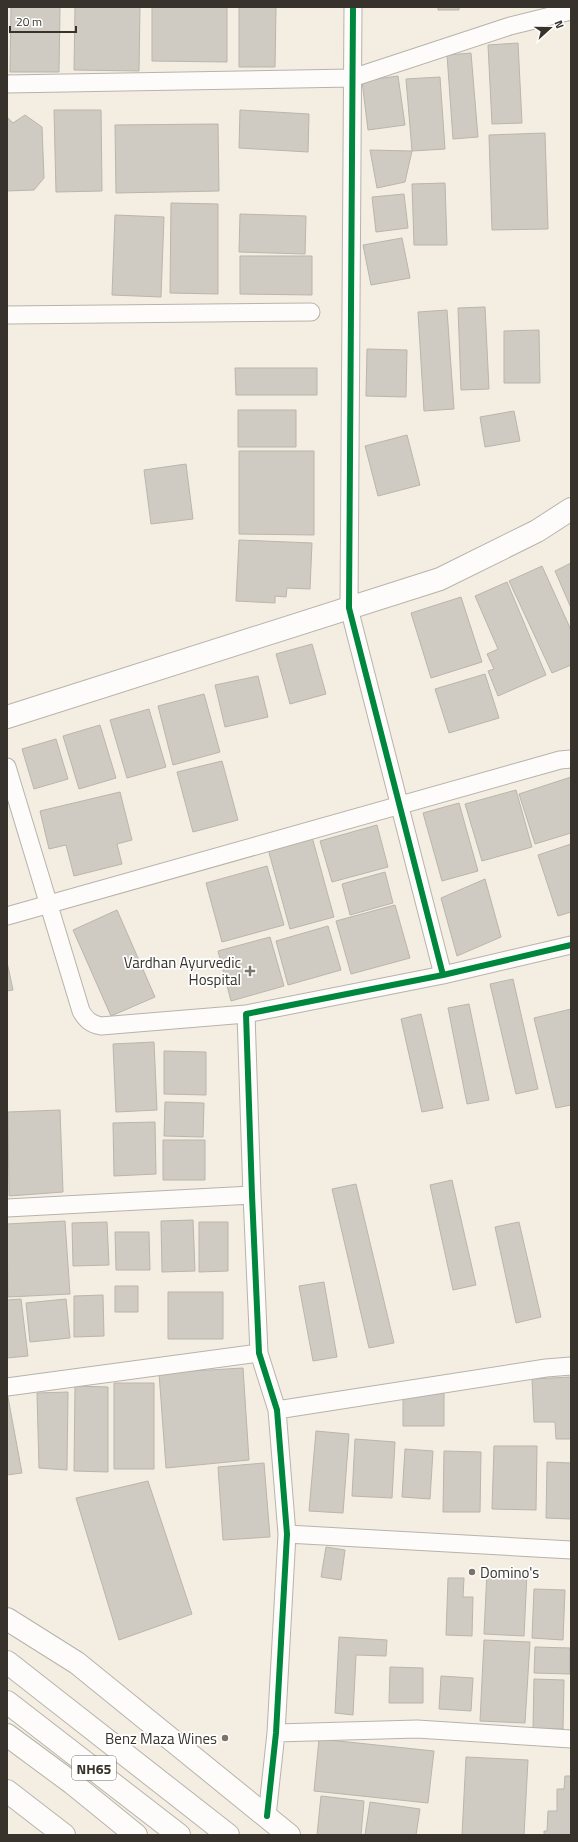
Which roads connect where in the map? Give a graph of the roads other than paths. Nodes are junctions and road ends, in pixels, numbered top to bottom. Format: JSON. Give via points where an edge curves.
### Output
{"nodes":[{"id":1,"x":353,"y":7,"type":"edge"},
{"id":2,"x":571,"y":11,"type":"edge"},
{"id":3,"x":352,"y":78,"type":"junction"},
{"id":4,"x":7,"y":84,"type":"edge"},
{"id":5,"x":311,"y":312,"type":"dead end"},
{"id":6,"x":7,"y":315,"type":"edge"},
{"id":7,"x":571,"y":509,"type":"edge"},
{"id":8,"x":349,"y":608,"type":"junction"},
{"id":9,"x":7,"y":717,"type":"edge"},
{"id":10,"x":571,"y":759,"type":"edge"},
{"id":11,"x":7,"y":767,"type":"edge"},
{"id":12,"x":400,"y":806,"type":"junction"},
{"id":13,"x":48,"y":904,"type":"junction"},
{"id":14,"x":7,"y":916,"type":"edge"},
{"id":15,"x":571,"y":945,"type":"edge"},
{"id":16,"x":443,"y":975,"type":"junction"},
{"id":17,"x":246,"y":1014,"type":"junction"},
{"id":18,"x":252,"y":1195,"type":"junction"},
{"id":19,"x":7,"y":1208,"type":"edge"},
{"id":20,"x":259,"y":1353,"type":"junction"},
{"id":21,"x":571,"y":1366,"type":"edge"},
{"id":22,"x":7,"y":1387,"type":"edge"},
{"id":23,"x":277,"y":1410,"type":"junction"},
{"id":24,"x":287,"y":1534,"type":"junction"},
{"id":25,"x":571,"y":1550,"type":"edge"},
{"id":26,"x":7,"y":1619,"type":"edge"},
{"id":27,"x":7,"y":1662,"type":"edge"},
{"id":28,"x":7,"y":1702,"type":"edge"},
{"id":29,"x":276,"y":1733,"type":"junction"},
{"id":30,"x":7,"y":1735,"type":"edge"},
{"id":31,"x":571,"y":1740,"type":"edge"},
{"id":32,"x":7,"y":1791,"type":"edge"},
{"id":33,"x":267,"y":1816,"type":"junction"},
{"id":34,"x":64,"y":1835,"type":"edge"},
{"id":35,"x":136,"y":1835,"type":"edge"},
{"id":36,"x":179,"y":1835,"type":"edge"},
{"id":37,"x":228,"y":1835,"type":"edge"},
{"id":38,"x":289,"y":1835,"type":"edge"}],
"edges":[{"from":1,"to":3,"type":"street"},
{"from":2,"to":3,"type":"street","via":[[510,26]]},
{"from":3,"to":4,"type":"street"},
{"from":3,"to":8,"type":"street"},
{"from":5,"to":6,"type":"street"},
{"from":7,"to":8,"type":"main road","via":[[537,531],[440,580]]},
{"from":8,"to":9,"type":"main road"},
{"from":8,"to":12,"type":"street"},
{"from":10,"to":12,"type":"street"},
{"from":11,"to":13,"type":"street"},
{"from":12,"to":13,"type":"street"},
{"from":12,"to":16,"type":"street"},
{"from":13,"to":14,"type":"street"},
{"from":13,"to":17,"type":"street","via":[[81,1011],[93,1024],[101,1026]]},
{"from":15,"to":16,"type":"street"},
{"from":16,"to":17,"type":"street"},
{"from":17,"to":18,"type":"street"},
{"from":18,"to":19,"type":"street"},
{"from":18,"to":20,"type":"street"},
{"from":20,"to":22,"type":"street"},
{"from":20,"to":23,"type":"street"},
{"from":21,"to":23,"type":"street"},
{"from":23,"to":24,"type":"street"},
{"from":24,"to":25,"type":"street"},
{"from":24,"to":29,"type":"street"},
{"from":26,"to":33,"type":"main road","via":[[77,1663]]},
{"from":27,"to":37,"type":"main road"},
{"from":28,"to":36,"type":"main road","number":"NH65"},
{"from":29,"to":31,"type":"street","via":[[417,1729]]},
{"from":29,"to":33,"type":"street"},
{"from":30,"to":35,"type":"main road","number":"NH65"},
{"from":32,"to":34,"type":"main road"},
{"from":33,"to":38,"type":"main road"}]}
